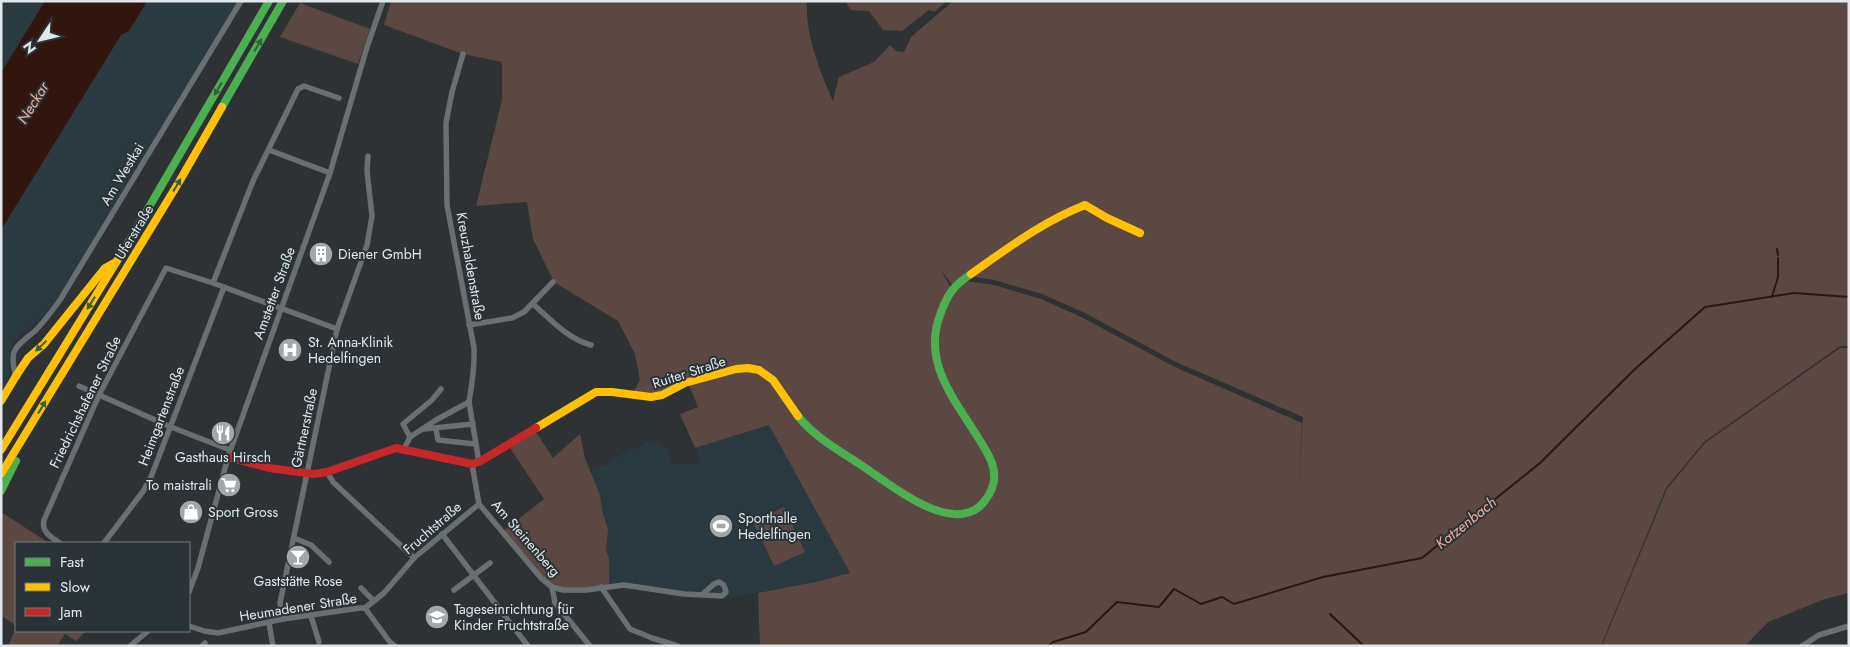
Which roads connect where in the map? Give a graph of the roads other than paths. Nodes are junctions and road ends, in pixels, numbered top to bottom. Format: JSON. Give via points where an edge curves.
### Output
{"nodes":[{"id":1,"x":241,"y":1,"type":"edge"},
{"id":2,"x":269,"y":1,"type":"edge"},
{"id":3,"x":283,"y":1,"type":"edge"},
{"id":4,"x":383,"y":1,"type":"edge"},
{"id":5,"x":463,"y":54,"type":"dead end"},
{"id":6,"x":338,"y":98,"type":"dead end"},
{"id":7,"x":269,"y":150,"type":"junction"},
{"id":8,"x":368,"y":156,"type":"dead end"},
{"id":9,"x":330,"y":174,"type":"junction"},
{"id":10,"x":1140,"y":233,"type":"dead end"},
{"id":11,"x":117,"y":262,"type":"junction"},
{"id":12,"x":212,"y":282,"type":"junction"},
{"id":13,"x":553,"y":282,"type":"dead end"},
{"id":14,"x":224,"y":287,"type":"junction"},
{"id":15,"x":533,"y":304,"type":"junction"},
{"id":16,"x":282,"y":308,"type":"junction"},
{"id":17,"x":469,"y":325,"type":"junction"},
{"id":18,"x":337,"y":329,"type":"junction"},
{"id":19,"x":591,"y":345,"type":"dead end"},
{"id":20,"x":14,"y":350,"type":"junction"},
{"id":21,"x":28,"y":358,"type":"junction"},
{"id":22,"x":16,"y":376,"type":"junction"},
{"id":23,"x":79,"y":386,"type":"dead end"},
{"id":24,"x":441,"y":390,"type":"dead end"},
{"id":25,"x":99,"y":395,"type":"junction"},
{"id":26,"x":1,"y":400,"type":"edge"},
{"id":27,"x":469,"y":402,"type":"junction"},
{"id":28,"x":473,"y":424,"type":"junction"},
{"id":29,"x":171,"y":427,"type":"junction"},
{"id":30,"x":424,"y":429,"type":"junction"},
{"id":31,"x":436,"y":429,"type":"junction"},
{"id":32,"x":410,"y":437,"type":"junction"},
{"id":33,"x":475,"y":444,"type":"junction"},
{"id":34,"x":16,"y":449,"type":"junction"},
{"id":35,"x":404,"y":449,"type":"junction"},
{"id":36,"x":1,"y":450,"type":"edge"},
{"id":37,"x":229,"y":454,"type":"junction"},
{"id":38,"x":475,"y":463,"type":"junction"},
{"id":39,"x":327,"y":472,"type":"junction"},
{"id":40,"x":308,"y":473,"type":"junction"},
{"id":41,"x":1,"y":474,"type":"edge"},
{"id":42,"x":1,"y":491,"type":"edge"},
{"id":43,"x":479,"y":504,"type":"junction"},
{"id":44,"x":442,"y":534,"type":"junction"},
{"id":45,"x":294,"y":538,"type":"junction"},
{"id":46,"x":59,"y":542,"type":"edge"},
{"id":47,"x":105,"y":542,"type":"edge"},
{"id":48,"x":414,"y":558,"type":"junction"},
{"id":49,"x":329,"y":562,"type":"dead end"},
{"id":50,"x":490,"y":563,"type":"dead end"},
{"id":51,"x":473,"y":575,"type":"junction"},
{"id":52,"x":552,"y":587,"type":"junction"},
{"id":53,"x":601,"y":587,"type":"junction"},
{"id":54,"x":361,"y":588,"type":"dead end"},
{"id":55,"x":190,"y":589,"type":"edge"},
{"id":56,"x":454,"y":590,"type":"dead end"},
{"id":57,"x":703,"y":594,"type":"dead end"},
{"id":58,"x":374,"y":601,"type":"junction"},
{"id":59,"x":365,"y":608,"type":"junction"},
{"id":60,"x":311,"y":616,"type":"junction"},
{"id":61,"x":283,"y":619,"type":"junction"},
{"id":62,"x":269,"y":623,"type":"junction"},
{"id":63,"x":190,"y":626,"type":"edge"},
{"id":64,"x":1849,"y":626,"type":"edge"},
{"id":65,"x":147,"y":632,"type":"edge"},
{"id":66,"x":319,"y":642,"type":"dead end"},
{"id":67,"x":392,"y":645,"type":"edge"},
{"id":68,"x":130,"y":646,"type":"edge"},
{"id":69,"x":273,"y":646,"type":"edge"},
{"id":70,"x":528,"y":646,"type":"edge"},
{"id":71,"x":590,"y":646,"type":"edge"},
{"id":72,"x":678,"y":646,"type":"edge"},
{"id":73,"x":1802,"y":646,"type":"edge"}],
"edges":[{"from":1,"to":20,"type":"street","name":"Am Westkai","via":[[60,300]]},
{"from":2,"to":11,"type":"main road","name":"Uferstraße","one_way":true},
{"from":34,"to":3,"type":"main road","name":"Uferstraße","one_way":true,"via":[[165,205]]},
{"from":4,"to":9,"type":"street","name":"Amstetter Straße"},
{"from":5,"to":17,"type":"street","name":"Kreuzhaldenstraße","via":[[446,122],[446,162],[447,205]]},
{"from":6,"to":7,"type":"street","via":[[304,86],[298,89]]},
{"from":7,"to":9,"type":"street"},
{"from":7,"to":12,"type":"street","via":[[242,206]]},
{"from":8,"to":18,"type":"street","name":"Gärtnerstraße","via":[[371,224],[367,245]]},
{"from":9,"to":16,"type":"street","name":"Amstetter Straße"},
{"from":10,"to":38,"type":"main road","name":"Ruiter Straße","via":[[1085,205],[1030,230],[954,287],[935,331],[934,347],[946,383],[989,454],[995,475],[986,500],[967,513],[938,510],[910,498],[830,445],[806,426],[774,381],[758,369],[749,368],[688,382],[660,396],[646,398],[596,392]]},
{"from":11,"to":21,"type":"main road","one_way":true,"via":[[105,268],[44,344]]},
{"from":11,"to":36,"type":"main road","name":"Uferstraße","one_way":true},
{"from":12,"to":14,"type":"street"},
{"from":12,"to":25,"type":"street","name":"Friedrichshafener Straße","via":[[166,268]]},
{"from":13,"to":15,"type":"street"},
{"from":14,"to":16,"type":"street"},
{"from":14,"to":29,"type":"street","name":"Heimgartenstraße"},
{"from":15,"to":17,"type":"street","via":[[512,318]]},
{"from":15,"to":19,"type":"street","via":[[578,342]]},
{"from":16,"to":18,"type":"street"},
{"from":16,"to":37,"type":"street","name":"Amstetter Straße"},
{"from":17,"to":27,"type":"street","name":"Kreuzhaldenstraße","via":[[475,362]]},
{"from":18,"to":40,"type":"street","name":"Gärtnerstraße"},
{"from":20,"to":21,"type":"street"},
{"from":20,"to":22,"type":"street"},
{"from":21,"to":22,"type":"main road"},
{"from":22,"to":26,"type":"main road"},
{"from":23,"to":25,"type":"street"},
{"from":24,"to":32,"type":"street","via":[[402,424]]},
{"from":25,"to":29,"type":"street"},
{"from":25,"to":46,"type":"street","name":"Friedrichshafener Straße","via":[[42,525]]},
{"from":27,"to":28,"type":"street","name":"Kreuzhaldenstraße"},
{"from":27,"to":30,"type":"street"},
{"from":28,"to":31,"type":"street"},
{"from":28,"to":33,"type":"street","name":"Fruchtstraße"},
{"from":29,"to":37,"type":"street"},
{"from":29,"to":47,"type":"street","name":"Heimgartenstraße","via":[[144,490]]},
{"from":30,"to":31,"type":"street"},
{"from":30,"to":32,"type":"street"},
{"from":31,"to":33,"type":"street","via":[[438,440]]},
{"from":32,"to":35,"type":"street"},
{"from":33,"to":38,"type":"street","name":"Fruchtstraße"},
{"from":34,"to":41,"type":"main road","name":"Uferstraße"},
{"from":34,"to":42,"type":"main road","via":[[17,460]]},
{"from":35,"to":38,"type":"main road"},
{"from":35,"to":39,"type":"main road","via":[[389,449]]},
{"from":37,"to":40,"type":"main road","via":[[269,468]]},
{"from":37,"to":55,"type":"street","name":"Amstetter Straße"},
{"from":38,"to":43,"type":"street","name":"Fruchtstraße"},
{"from":39,"to":40,"type":"main road"},
{"from":39,"to":48,"type":"street","via":[[333,482]]},
{"from":40,"to":45,"type":"street","name":"Gärtnerstraße"},
{"from":43,"to":44,"type":"street","name":"Fruchtstraße"},
{"from":43,"to":52,"type":"street","name":"Am Steinenberg"},
{"from":44,"to":48,"type":"street","name":"Fruchtstraße"},
{"from":44,"to":51,"type":"street"},
{"from":45,"to":49,"type":"street","via":[[311,545]]},
{"from":45,"to":61,"type":"street","name":"Gärtnerstraße","via":[[280,603]]},
{"from":48,"to":58,"type":"street","name":"Fruchtstraße"},
{"from":50,"to":51,"type":"street"},
{"from":51,"to":56,"type":"street"},
{"from":51,"to":70,"type":"street"},
{"from":52,"to":53,"type":"street","name":"Am Steinenberg","via":[[573,590]]},
{"from":52,"to":71,"type":"street","via":[[555,603]]},
{"from":53,"to":57,"type":"street","name":"Am Steinenberg","via":[[624,585]]},
{"from":53,"to":72,"type":"street","via":[[630,629]]},
{"from":54,"to":58,"type":"street"},
{"from":58,"to":59,"type":"street","name":"Fruchtstraße"},
{"from":59,"to":60,"type":"street","name":"Heumadener Straße"},
{"from":59,"to":67,"type":"street","name":"Heumadener Straße"},
{"from":60,"to":61,"type":"street","name":"Heumadener Straße"},
{"from":60,"to":66,"type":"street"},
{"from":61,"to":62,"type":"street","name":"Heumadener Straße"},
{"from":62,"to":63,"type":"street","name":"Heumadener Straße","via":[[218,633]]},
{"from":62,"to":69,"type":"street"},
{"from":64,"to":73,"type":"street","via":[[1819,635]]},
{"from":65,"to":68,"type":"street"}]}
